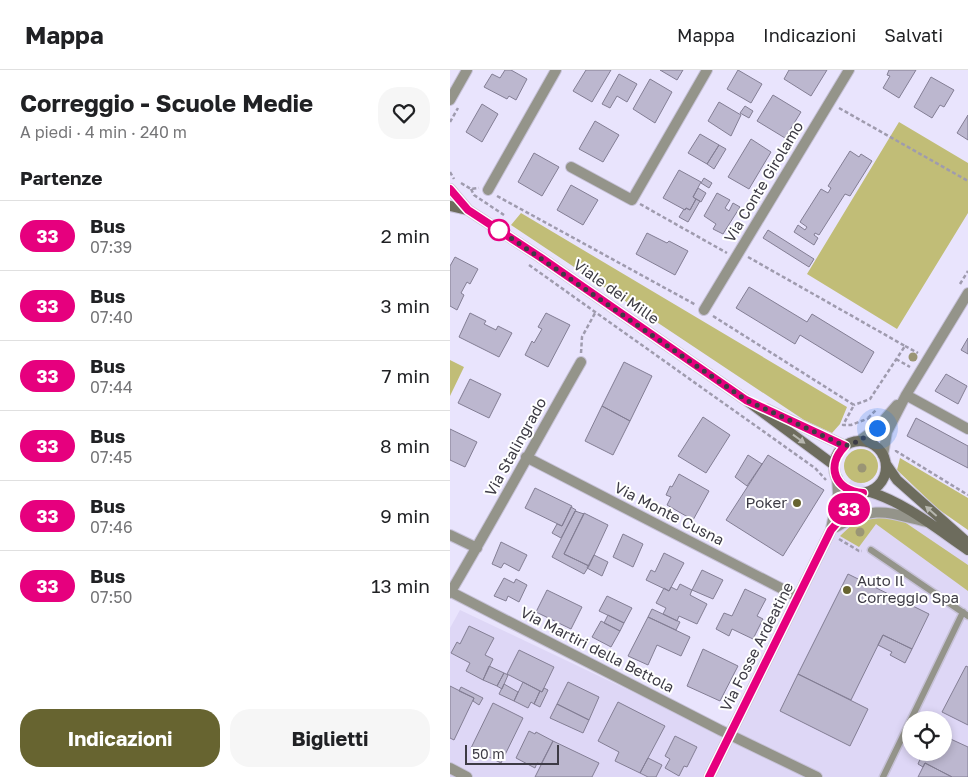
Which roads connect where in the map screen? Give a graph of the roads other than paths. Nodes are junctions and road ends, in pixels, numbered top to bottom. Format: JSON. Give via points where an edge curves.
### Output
{"nodes":[{"id":1,"x":467,"y":70,"type":"edge"},
{"id":2,"x":556,"y":70,"type":"edge"},
{"id":3,"x":707,"y":70,"type":"edge"},
{"id":4,"x":849,"y":70,"type":"edge"},
{"id":5,"x":450,"y":100,"type":"edge"},
{"id":6,"x":571,"y":166,"type":"dead end"},
{"id":7,"x":450,"y":188,"type":"edge"},
{"id":8,"x":488,"y":190,"type":"road end"},
{"id":9,"x":450,"y":206,"type":"edge"},
{"id":10,"x":468,"y":210,"type":"junction"},
{"id":11,"x":968,"y":293,"type":"edge"},
{"id":12,"x":965,"y":306,"type":"edge"},
{"id":13,"x":704,"y":310,"type":"road end"},
{"id":14,"x":581,"y":362,"type":"road end"},
{"id":15,"x":906,"y":395,"type":"junction"},
{"id":16,"x":746,"y":400,"type":"junction"},
{"id":17,"x":968,"y":429,"type":"edge"},
{"id":18,"x":859,"y":441,"type":"junction"},
{"id":19,"x":845,"y":446,"type":"junction"},
{"id":20,"x":526,"y":457,"type":"junction"},
{"id":21,"x":885,"y":460,"type":"junction"},
{"id":22,"x":834,"y":465,"type":"junction"},
{"id":23,"x":833,"y":482,"type":"junction"},
{"id":24,"x":866,"y":492,"type":"junction"},
{"id":25,"x":928,"y":522,"type":"junction"},
{"id":26,"x":830,"y":532,"type":"junction"},
{"id":27,"x":450,"y":535,"type":"edge"},
{"id":28,"x":968,"y":543,"type":"edge"},
{"id":29,"x":478,"y":548,"type":"junction"},
{"id":30,"x":871,"y":550,"type":"road end"},
{"id":31,"x":968,"y":550,"type":"edge"},
{"id":32,"x":450,"y":592,"type":"edge"},
{"id":33,"x":798,"y":597,"type":"junction"},
{"id":34,"x":965,"y":614,"type":"edge"},
{"id":35,"x":730,"y":734,"type":"junction"},
{"id":36,"x":450,"y":768,"type":"edge"},
{"id":37,"x":467,"y":777,"type":"edge"},
{"id":38,"x":709,"y":777,"type":"edge"},
{"id":39,"x":817,"y":777,"type":"edge"},
{"id":40,"x":883,"y":777,"type":"edge"}],
"edges":[{"from":1,"to":5,"type":"street"},
{"from":2,"to":8,"type":"street"},
{"from":3,"to":6,"type":"street","via":[[632,200]]},
{"from":4,"to":13,"type":"street","name":"Via Conte Girolamo"},
{"from":7,"to":10,"type":"main road","name":"Viale dei Mille"},
{"from":9,"to":10,"type":"main road","name":"Viale dei Mille"},
{"from":10,"to":16,"type":"main road","name":"Viale dei Mille"},
{"from":11,"to":12,"type":"street"},
{"from":12,"to":15,"type":"street"},
{"from":14,"to":20,"type":"street","name":"Via Stalingrado"},
{"from":15,"to":17,"type":"street"},
{"from":15,"to":18,"type":"street","via":[[877,428]]},
{"from":15,"to":21,"type":"street","via":[[888,432]]},
{"from":16,"to":19,"type":"main road","name":"Viale dei Mille"},
{"from":16,"to":22,"type":"main road","name":"Viale dei Mille","one_way":true},
{"from":18,"to":19,"type":"main road"},
{"from":18,"to":21,"type":"main road","via":[[873,444]]},
{"from":19,"to":22,"type":"main road"},
{"from":20,"to":29,"type":"street","name":"Via Stalingrado"},
{"from":20,"to":33,"type":"street","name":"Via Monte Cusna"},
{"from":21,"to":24,"type":"main road","via":[[886,473],[882,481]]},
{"from":28,"to":21,"type":"main road","one_way":true,"via":[[897,480]]},
{"from":22,"to":23,"type":"main road"},
{"from":23,"to":24,"type":"main road","via":[[847,490]]},
{"from":23,"to":26,"type":"street","name":"Via Fosse Ardeatine","via":[[838,494]]},
{"from":24,"to":25,"type":"main road","via":[[883,496]]},
{"from":24,"to":26,"type":"street","name":"Via Fosse Ardeatine"},
{"from":25,"to":26,"type":"street","via":[[891,512],[870,512]]},
{"from":25,"to":31,"type":"main road"},
{"from":26,"to":33,"type":"street","name":"Via Fosse Ardeatine"},
{"from":27,"to":29,"type":"street"},
{"from":29,"to":32,"type":"street","name":"Via Stalingrado"},
{"from":30,"to":34,"type":"lane"},
{"from":32,"to":35,"type":"street","name":"Via Martiri della Bettola"},
{"from":33,"to":35,"type":"street","name":"Via Fosse Ardeatine"},
{"from":34,"to":40,"type":"lane"},
{"from":35,"to":38,"type":"street","name":"Via Fosse Ardeatine"},
{"from":35,"to":39,"type":"street","name":"Via Martiri della Bettola"},
{"from":36,"to":37,"type":"street"}]}
